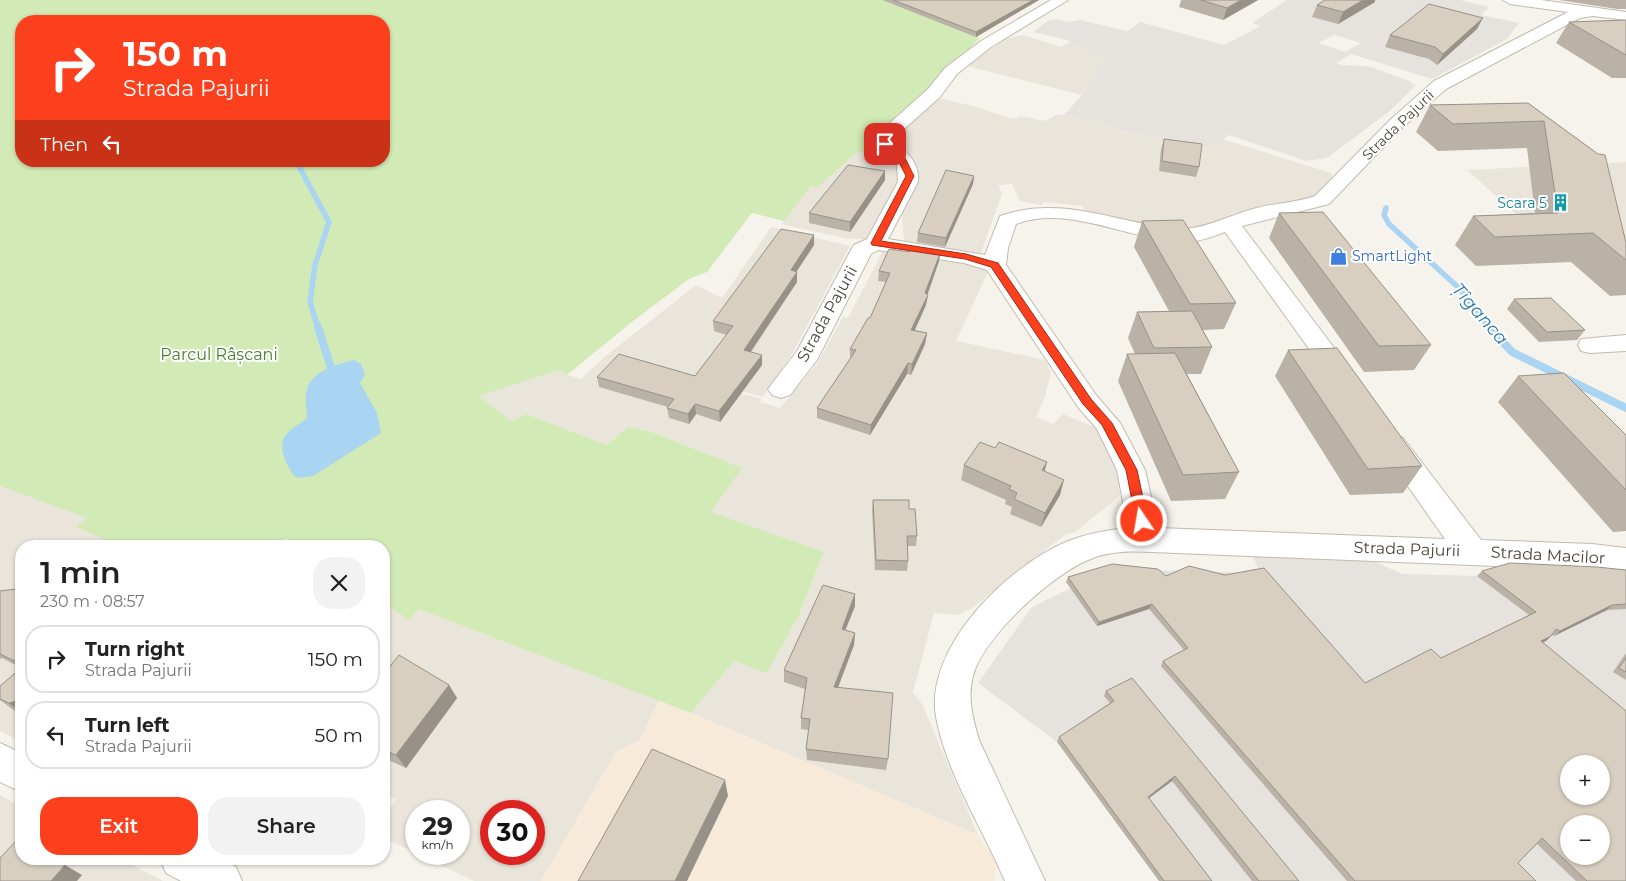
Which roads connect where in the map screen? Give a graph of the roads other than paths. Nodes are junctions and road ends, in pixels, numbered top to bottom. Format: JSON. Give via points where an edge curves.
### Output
{"nodes":[{"id":1,"x":1061,"y":0,"type":"edge"},
{"id":2,"x":1510,"y":0,"type":"edge"},
{"id":3,"x":1597,"y":11,"type":"junction"},
{"id":4,"x":1626,"y":16,"type":"edge"},
{"id":5,"x":1229,"y":223,"type":"junction"},
{"id":6,"x":875,"y":243,"type":"junction"},
{"id":7,"x":995,"y":265,"type":"junction"},
{"id":8,"x":1626,"y":343,"type":"edge"},
{"id":9,"x":1590,"y":345,"type":"dead end"},
{"id":10,"x":781,"y":390,"type":"dead end"},
{"id":11,"x":1356,"y":395,"type":"edge"},
{"id":12,"x":1379,"y":426,"type":"edge"},
{"id":13,"x":1145,"y":537,"type":"junction"},
{"id":14,"x":1471,"y":551,"type":"junction"},
{"id":15,"x":1626,"y":561,"type":"edge"},
{"id":16,"x":0,"y":761,"type":"edge"},
{"id":17,"x":15,"y":770,"type":"edge"},
{"id":18,"x":1018,"y":864,"type":"edge"},
{"id":19,"x":191,"y":865,"type":"edge"},
{"id":20,"x":222,"y":881,"type":"edge"}],
"edges":[{"from":1,"to":6,"type":"street","name":"Strada Pajurii","via":[[999,36],[951,71],[934,93],[910,112],[885,139],[885,144],[904,161],[910,176]]},
{"from":2,"to":3,"type":"street"},
{"from":3,"to":4,"type":"street"},
{"from":3,"to":5,"type":"street","name":"Strada Pajurii","via":[[1563,20],[1440,85],[1396,124],[1322,200]]},
{"from":5,"to":7,"type":"street","name":"Strada Pajurii","via":[[1187,235],[1072,215],[1027,213],[1007,220]]},
{"from":5,"to":11,"type":"street"},
{"from":6,"to":7,"type":"street","via":[[966,256]]},
{"from":6,"to":10,"type":"street","name":"Strada Pajurii","via":[[862,250],[808,354]]},
{"from":7,"to":13,"type":"street","via":[[1087,401],[1107,423],[1132,470]]},
{"from":8,"to":9,"type":"street"},
{"from":12,"to":14,"type":"street","name":"Strada Pajurii"},
{"from":13,"to":14,"type":"street","name":"Strada Pajurii","via":[[1178,542]]},
{"from":13,"to":18,"type":"street","name":"Strada Pajurii","via":[[1109,542],[1077,552],[1046,568],[988,621],[955,676],[952,694],[954,713],[963,748]]},
{"from":14,"to":15,"type":"street","name":"Strada Macilor","via":[[1592,556]]},
{"from":16,"to":17,"type":"street"},
{"from":19,"to":20,"type":"street"}]}
